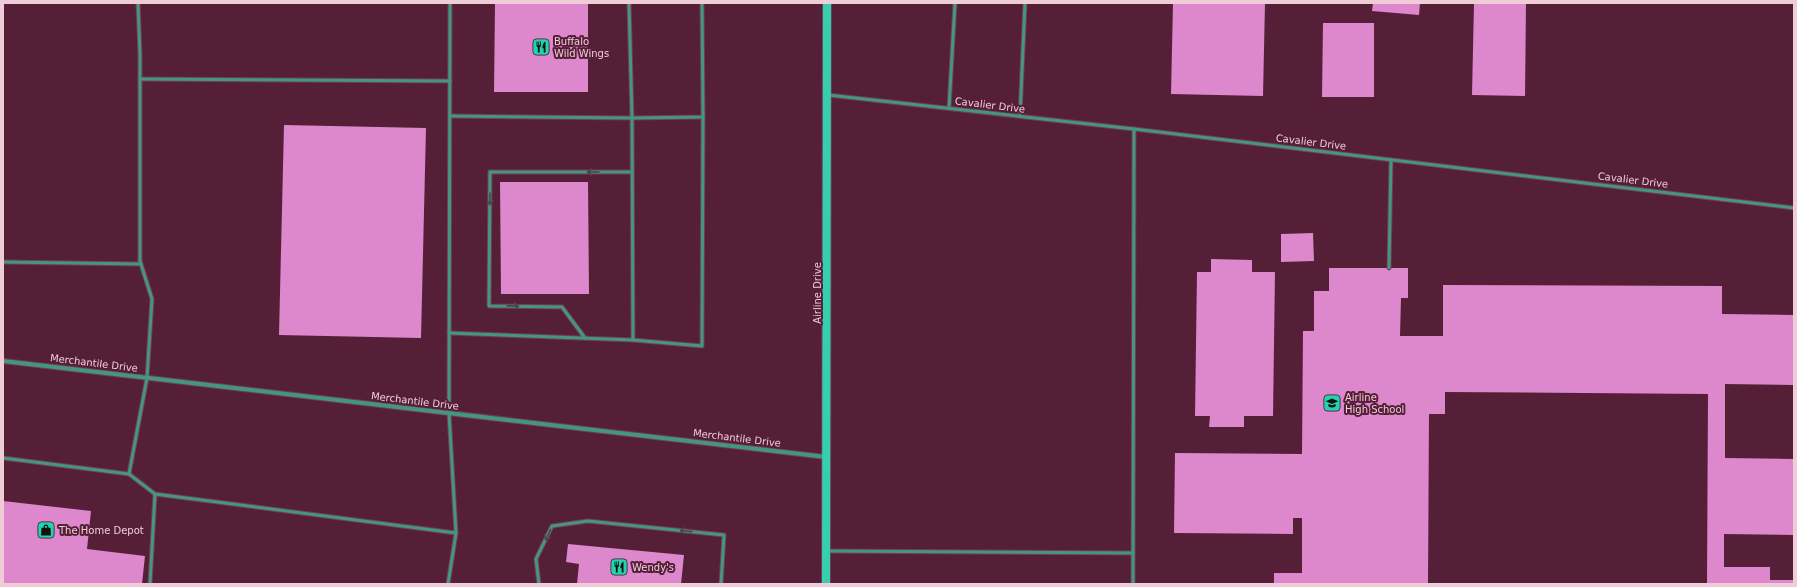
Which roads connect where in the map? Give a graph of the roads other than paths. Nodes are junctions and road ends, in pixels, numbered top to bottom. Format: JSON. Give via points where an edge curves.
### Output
{"nodes":[{"id":1,"x":138,"y":3,"type":"edge"},
{"id":2,"x":450,"y":3,"type":"edge"},
{"id":3,"x":629,"y":3,"type":"edge"},
{"id":4,"x":702,"y":3,"type":"edge"},
{"id":5,"x":827,"y":3,"type":"edge"},
{"id":6,"x":955,"y":3,"type":"edge"},
{"id":7,"x":1025,"y":3,"type":"edge"},
{"id":8,"x":140,"y":79,"type":"junction"},
{"id":9,"x":450,"y":81,"type":"junction"},
{"id":10,"x":827,"y":94,"type":"junction"},
{"id":11,"x":949,"y":108,"type":"junction"},
{"id":12,"x":450,"y":116,"type":"junction"},
{"id":13,"x":1020,"y":116,"type":"junction"},
{"id":14,"x":703,"y":117,"type":"junction"},
{"id":15,"x":632,"y":118,"type":"junction"},
{"id":16,"x":1134,"y":129,"type":"junction"},
{"id":17,"x":1391,"y":160,"type":"junction"},
{"id":18,"x":632,"y":172,"type":"junction"},
{"id":19,"x":1794,"y":208,"type":"edge"},
{"id":20,"x":3,"y":262,"type":"edge"},
{"id":21,"x":141,"y":264,"type":"junction"},
{"id":22,"x":1389,"y":268,"type":"dead end"},
{"id":23,"x":449,"y":333,"type":"junction"},
{"id":24,"x":585,"y":338,"type":"junction"},
{"id":25,"x":633,"y":340,"type":"junction"},
{"id":26,"x":3,"y":361,"type":"edge"},
{"id":27,"x":148,"y":378,"type":"junction"},
{"id":28,"x":449,"y":413,"type":"junction"},
{"id":29,"x":826,"y":456,"type":"junction"},
{"id":30,"x":3,"y":458,"type":"edge"},
{"id":31,"x":129,"y":474,"type":"junction"},
{"id":32,"x":155,"y":494,"type":"junction"},
{"id":33,"x":456,"y":533,"type":"junction"},
{"id":34,"x":827,"y":550,"type":"junction"},
{"id":35,"x":1133,"y":553,"type":"junction"},
{"id":36,"x":150,"y":584,"type":"edge"},
{"id":37,"x":448,"y":584,"type":"edge"},
{"id":38,"x":539,"y":584,"type":"edge"},
{"id":39,"x":721,"y":584,"type":"edge"},
{"id":40,"x":826,"y":584,"type":"edge"},
{"id":41,"x":1133,"y":584,"type":"edge"}],
"edges":[{"from":1,"to":8,"type":"lane"},
{"from":2,"to":9,"type":"lane"},
{"from":3,"to":15,"type":"lane"},
{"from":4,"to":14,"type":"lane"},
{"from":5,"to":10,"type":"main road","name":"Airline Drive"},
{"from":6,"to":11,"type":"lane"},
{"from":7,"to":13,"type":"lane"},
{"from":8,"to":9,"type":"lane"},
{"from":8,"to":21,"type":"lane"},
{"from":9,"to":12,"type":"lane"},
{"from":10,"to":11,"type":"lane","name":"Cavalier Drive"},
{"from":10,"to":29,"type":"main road","name":"Airline Drive"},
{"from":11,"to":13,"type":"lane","name":"Cavalier Drive"},
{"from":12,"to":15,"type":"lane"},
{"from":12,"to":23,"type":"lane"},
{"from":13,"to":16,"type":"lane","name":"Cavalier Drive"},
{"from":14,"to":15,"type":"lane"},
{"from":14,"to":25,"type":"lane","via":[[702,346]]},
{"from":15,"to":18,"type":"lane"},
{"from":16,"to":17,"type":"lane","name":"Cavalier Drive"},
{"from":16,"to":35,"type":"lane"},
{"from":17,"to":19,"type":"lane","name":"Cavalier Drive"},
{"from":17,"to":22,"type":"lane"},
{"from":18,"to":24,"type":"lane","one_way":true,"via":[[490,172],[489,306],[562,307]]},
{"from":18,"to":25,"type":"lane"},
{"from":20,"to":21,"type":"lane"},
{"from":21,"to":27,"type":"lane","via":[[152,299]]},
{"from":23,"to":24,"type":"lane"},
{"from":23,"to":28,"type":"lane"},
{"from":24,"to":25,"type":"lane"},
{"from":26,"to":27,"type":"street","name":"Merchantile Drive"},
{"from":27,"to":28,"type":"street","name":"Merchantile Drive"},
{"from":27,"to":31,"type":"lane"},
{"from":28,"to":29,"type":"street","name":"Merchantile Drive"},
{"from":28,"to":33,"type":"lane"},
{"from":29,"to":34,"type":"main road","name":"Airline Drive"},
{"from":30,"to":31,"type":"lane"},
{"from":31,"to":32,"type":"lane"},
{"from":32,"to":33,"type":"lane"},
{"from":32,"to":36,"type":"lane"},
{"from":33,"to":37,"type":"lane"},
{"from":34,"to":35,"type":"lane"},
{"from":34,"to":40,"type":"main road","name":"Airline Drive"},
{"from":35,"to":41,"type":"lane"},
{"from":39,"to":38,"type":"lane","one_way":true,"via":[[724,535],[588,521],[552,526],[536,559]]}]}
